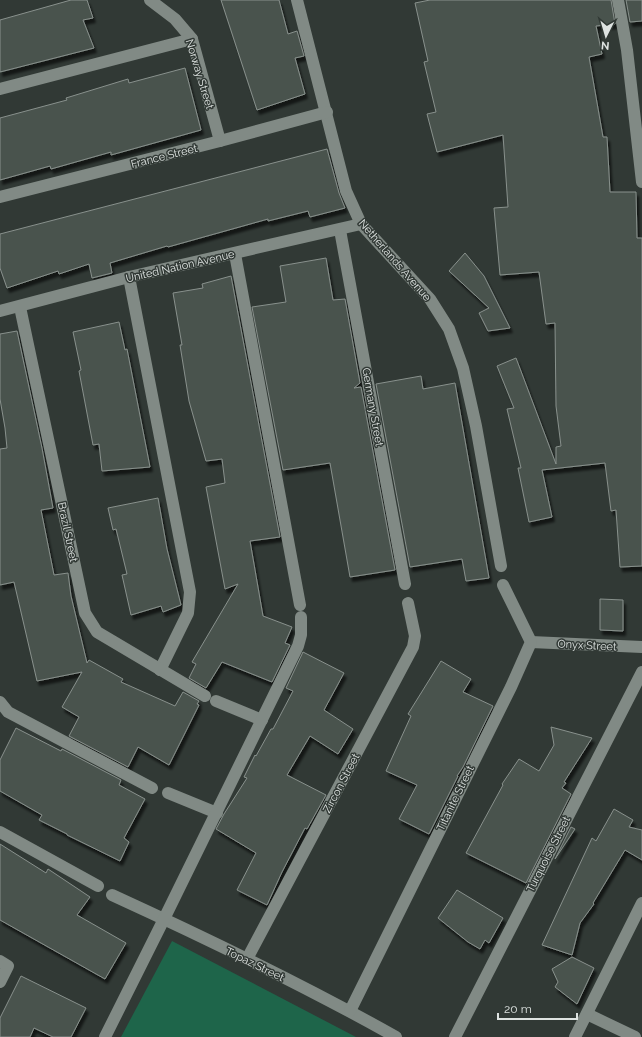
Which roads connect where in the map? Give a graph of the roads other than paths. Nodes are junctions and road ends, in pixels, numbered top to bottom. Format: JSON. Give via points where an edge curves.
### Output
{"nodes":[{"id":1,"x":150,"y":0,"type":"edge"},
{"id":2,"x":297,"y":0,"type":"edge"},
{"id":3,"x":618,"y":0,"type":"edge"},
{"id":4,"x":192,"y":39,"type":"junction"},
{"id":5,"x":0,"y":89,"type":"edge"},
{"id":6,"x":327,"y":112,"type":"junction"},
{"id":7,"x":220,"y":141,"type":"junction"},
{"id":8,"x":642,"y":182,"type":"edge"},
{"id":9,"x":0,"y":197,"type":"edge"},
{"id":10,"x":361,"y":224,"type":"junction"},
{"id":11,"x":340,"y":230,"type":"junction"},
{"id":12,"x":235,"y":254,"type":"junction"},
{"id":13,"x":129,"y":277,"type":"junction"},
{"id":14,"x":20,"y":306,"type":"junction"},
{"id":15,"x":0,"y":311,"type":"edge"},
{"id":16,"x":501,"y":566,"type":"dead end"},
{"id":17,"x":405,"y":584,"type":"dead end"},
{"id":18,"x":503,"y":585,"type":"dead end"},
{"id":19,"x":408,"y":603,"type":"dead end"},
{"id":20,"x":531,"y":642,"type":"junction"},
{"id":21,"x":642,"y":647,"type":"edge"},
{"id":22,"x":160,"y":670,"type":"junction"},
{"id":23,"x":642,"y":672,"type":"edge"},
{"id":24,"x":0,"y":702,"type":"edge"},
{"id":25,"x":262,"y":720,"type":"junction"},
{"id":26,"x":152,"y":788,"type":"dead end"},
{"id":27,"x":168,"y":793,"type":"dead end"},
{"id":28,"x":216,"y":813,"type":"junction"},
{"id":29,"x":0,"y":832,"type":"edge"},
{"id":30,"x":98,"y":886,"type":"dead end"},
{"id":31,"x":112,"y":895,"type":"dead end"},
{"id":32,"x":642,"y":903,"type":"edge"},
{"id":33,"x":164,"y":919,"type":"junction"},
{"id":34,"x":247,"y":959,"type":"junction"},
{"id":35,"x":0,"y":961,"type":"edge"},
{"id":36,"x":0,"y":982,"type":"edge"},
{"id":37,"x":350,"y":1011,"type":"junction"},
{"id":38,"x":587,"y":1014,"type":"junction"},
{"id":39,"x":105,"y":1037,"type":"edge"},
{"id":40,"x":396,"y":1037,"type":"edge"},
{"id":41,"x":455,"y":1037,"type":"edge"},
{"id":42,"x":575,"y":1037,"type":"edge"},
{"id":43,"x":635,"y":1037,"type":"edge"}],
"edges":[{"from":1,"to":4,"type":"street","name":"Norway Street","via":[[175,19]]},
{"from":2,"to":6,"type":"street","name":"Netherlands Avenue"},
{"from":3,"to":8,"type":"street","via":[[627,50]]},
{"from":4,"to":5,"type":"street"},
{"from":4,"to":7,"type":"street","name":"Norway Street"},
{"from":6,"to":7,"type":"street","name":"France Street"},
{"from":6,"to":10,"type":"street","name":"Netherlands Avenue","via":[[346,191]]},
{"from":7,"to":9,"type":"street","name":"France Street"},
{"from":10,"to":11,"type":"street","name":"United Nation Avenue"},
{"from":10,"to":16,"type":"street","name":"Netherlands Avenue","via":[[430,299],[449,329],[463,368],[476,426]]},
{"from":11,"to":12,"type":"street","name":"United Nation Avenue"},
{"from":11,"to":17,"type":"street","name":"Germany Street"},
{"from":12,"to":13,"type":"street","name":"United Nation Avenue"},
{"from":12,"to":25,"type":"street","via":[[301,611],[301,635],[298,646]]},
{"from":13,"to":14,"type":"street","name":"United Nation Avenue"},
{"from":13,"to":22,"type":"street","via":[[190,592],[188,613]]},
{"from":14,"to":15,"type":"street","name":"United Nation Avenue"},
{"from":14,"to":22,"type":"street","name":"Brazil Street","via":[[84,613],[98,632]]},
{"from":18,"to":20,"type":"street"},
{"from":19,"to":34,"type":"street","name":"Zircon Street","via":[[415,636],[413,647]]},
{"from":20,"to":21,"type":"street","name":"Onyx Street"},
{"from":20,"to":37,"type":"street","name":"Titanite Street"},
{"from":22,"to":25,"type":"street","name":"Brazil Street","via":[[211,698]]},
{"from":23,"to":41,"type":"street","name":"Turquoise Street"},
{"from":24,"to":26,"type":"street","via":[[8,712]]},
{"from":25,"to":28,"type":"street"},
{"from":27,"to":28,"type":"street"},
{"from":28,"to":33,"type":"street"},
{"from":29,"to":30,"type":"street"},
{"from":31,"to":33,"type":"street","name":"Topaz Street"},
{"from":32,"to":38,"type":"street"},
{"from":33,"to":34,"type":"street","name":"Topaz Street"},
{"from":33,"to":39,"type":"street"},
{"from":34,"to":37,"type":"street","name":"Topaz Street"},
{"from":35,"to":36,"type":"street","via":[[8,966]]},
{"from":37,"to":40,"type":"street","name":"Topaz Street"},
{"from":38,"to":42,"type":"street"},
{"from":38,"to":43,"type":"street"}]}
